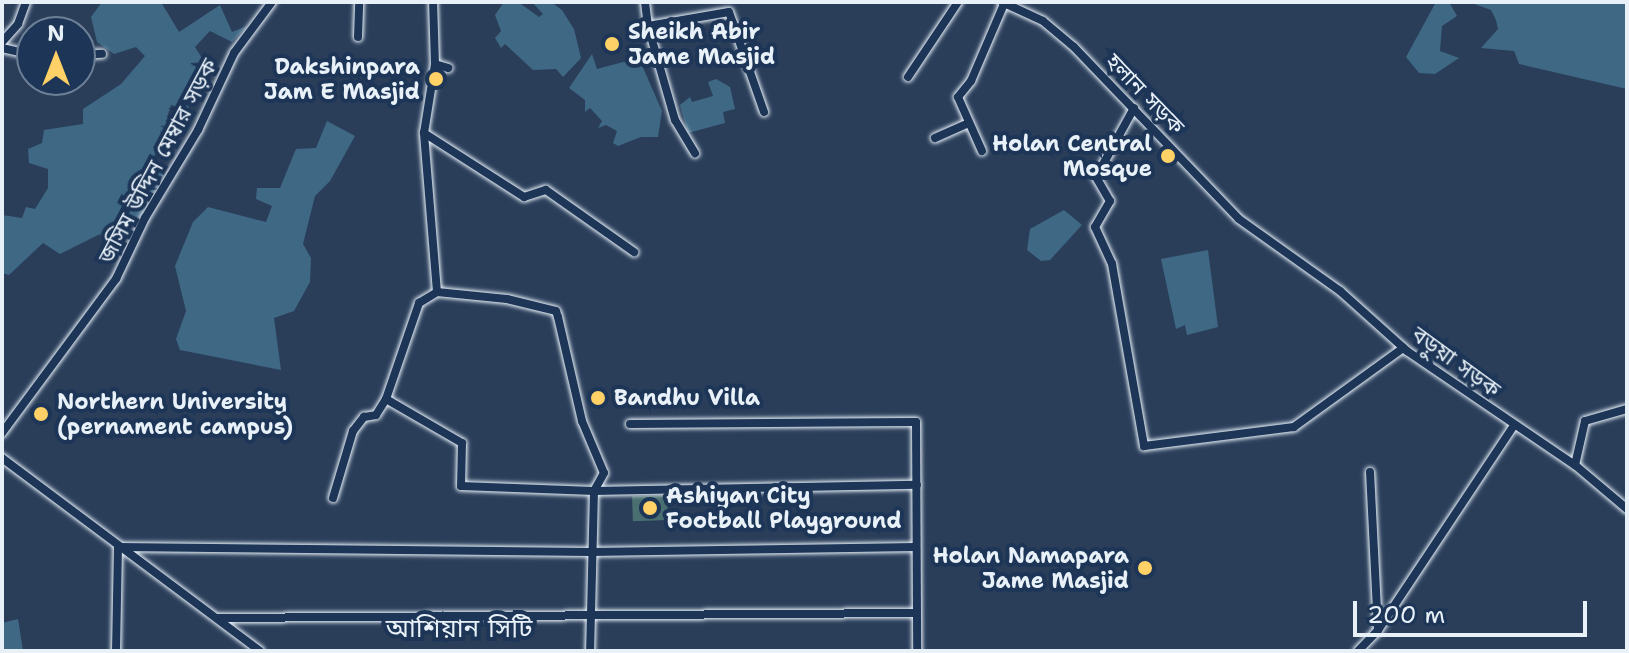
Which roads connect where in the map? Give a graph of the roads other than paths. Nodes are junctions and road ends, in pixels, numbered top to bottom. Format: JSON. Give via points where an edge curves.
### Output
{"nodes":[{"id":1,"x":26,"y":2,"type":"edge"},
{"id":2,"x":272,"y":2,"type":"edge"},
{"id":3,"x":359,"y":2,"type":"edge"},
{"id":4,"x":433,"y":2,"type":"edge"},
{"id":5,"x":645,"y":2,"type":"edge"},
{"id":6,"x":958,"y":2,"type":"edge"},
{"id":7,"x":1003,"y":3,"type":"edge"},
{"id":8,"x":648,"y":26,"type":"junction"},
{"id":9,"x":358,"y":37,"type":"dead end"},
{"id":10,"x":2,"y":45,"type":"edge"},
{"id":11,"x":96,"y":54,"type":"edge"},
{"id":12,"x":102,"y":54,"type":"dead end"},
{"id":13,"x":435,"y":64,"type":"junction"},
{"id":14,"x":448,"y":68,"type":"dead end"},
{"id":15,"x":908,"y":77,"type":"dead end"},
{"id":16,"x":1134,"y":108,"type":"junction"},
{"id":17,"x":764,"y":112,"type":"dead end"},
{"id":18,"x":968,"y":123,"type":"junction"},
{"id":19,"x":424,"y":133,"type":"junction"},
{"id":20,"x":935,"y":138,"type":"dead end"},
{"id":21,"x":982,"y":151,"type":"dead end"},
{"id":22,"x":695,"y":153,"type":"dead end"},
{"id":23,"x":1250,"y":227,"type":"joint"},
{"id":24,"x":634,"y":252,"type":"dead end"},
{"id":25,"x":437,"y":292,"type":"junction"},
{"id":26,"x":1403,"y":348,"type":"junction"},
{"id":27,"x":386,"y":399,"type":"junction"},
{"id":28,"x":1627,"y":409,"type":"edge"},
{"id":29,"x":630,"y":424,"type":"dead end"},
{"id":30,"x":1514,"y":425,"type":"junction"},
{"id":31,"x":2,"y":433,"type":"edge"},
{"id":32,"x":2,"y":458,"type":"edge"},
{"id":33,"x":1575,"y":465,"type":"junction"},
{"id":34,"x":1370,"y":472,"type":"dead end"},
{"id":35,"x":917,"y":485,"type":"junction"},
{"id":36,"x":594,"y":491,"type":"junction"},
{"id":37,"x":333,"y":498,"type":"dead end"},
{"id":38,"x":1627,"y":509,"type":"edge"},
{"id":39,"x":118,"y":547,"type":"junction"},
{"id":40,"x":916,"y":547,"type":"junction"},
{"id":41,"x":590,"y":552,"type":"junction"},
{"id":42,"x":917,"y":613,"type":"junction"},
{"id":43,"x":217,"y":618,"type":"junction"},
{"id":44,"x":591,"y":618,"type":"junction"},
{"id":45,"x":1378,"y":630,"type":"junction"},
{"id":46,"x":116,"y":651,"type":"edge"},
{"id":47,"x":260,"y":651,"type":"edge"},
{"id":48,"x":590,"y":651,"type":"edge"},
{"id":49,"x":917,"y":651,"type":"edge"},
{"id":50,"x":1358,"y":651,"type":"edge"}],
"edges":[{"from":1,"to":10,"type":"street"},
{"from":2,"to":31,"type":"street","name":"জসিম উদ্দিন মেম্বার সড়ক","via":[[234,53],[116,279]]},
{"from":3,"to":9,"type":"street"},
{"from":4,"to":13,"type":"street"},
{"from":5,"to":8,"type":"street"},
{"from":6,"to":15,"type":"street"},
{"from":7,"to":16,"type":"street","name":"হলান সড়ক","via":[[1050,26]]},
{"from":7,"to":18,"type":"street","via":[[971,81],[958,97]]},
{"from":8,"to":17,"type":"street","via":[[729,12]]},
{"from":8,"to":22,"type":"street","via":[[675,120]]},
{"from":11,"to":12,"type":"street"},
{"from":13,"to":14,"type":"street"},
{"from":13,"to":19,"type":"street"},
{"from":16,"to":23,"type":"street","name":"হলান সড়ক","via":[[1216,199]]},
{"from":16,"to":26,"type":"street","via":[[1096,177],[1110,201],[1095,227],[1112,264],[1144,446],[1294,427]]},
{"from":18,"to":20,"type":"street"},
{"from":18,"to":21,"type":"street"},
{"from":19,"to":24,"type":"street","via":[[524,197],[546,190]]},
{"from":19,"to":25,"type":"street"},
{"from":23,"to":26,"type":"street","name":"বড়ুয়া সড়ক","via":[[1340,291]]},
{"from":25,"to":27,"type":"street","via":[[419,303]]},
{"from":25,"to":36,"type":"street","via":[[507,299],[556,311],[570,374],[604,473]]},
{"from":26,"to":30,"type":"street","name":"বড়ুয়া সড়ক"},
{"from":27,"to":36,"type":"street","via":[[462,443],[461,486]]},
{"from":27,"to":37,"type":"street","via":[[376,415],[364,417],[353,431]]},
{"from":28,"to":33,"type":"street","via":[[1585,421]]},
{"from":29,"to":35,"type":"street","via":[[913,421]]},
{"from":30,"to":33,"type":"street","name":"বড়ুয়া সড়ক"},
{"from":30,"to":45,"type":"street"},
{"from":32,"to":39,"type":"street"},
{"from":33,"to":38,"type":"street","name":"বড়ুয়া সড়ক"},
{"from":34,"to":45,"type":"street"},
{"from":35,"to":36,"type":"street"},
{"from":35,"to":40,"type":"street"},
{"from":36,"to":41,"type":"street"},
{"from":39,"to":41,"type":"street"},
{"from":39,"to":43,"type":"street"},
{"from":39,"to":46,"type":"street"},
{"from":40,"to":41,"type":"street"},
{"from":40,"to":42,"type":"street"},
{"from":41,"to":44,"type":"street"},
{"from":42,"to":44,"type":"street"},
{"from":42,"to":49,"type":"street"},
{"from":43,"to":44,"type":"street"},
{"from":43,"to":47,"type":"street"},
{"from":44,"to":48,"type":"street"},
{"from":45,"to":50,"type":"street"}]}
